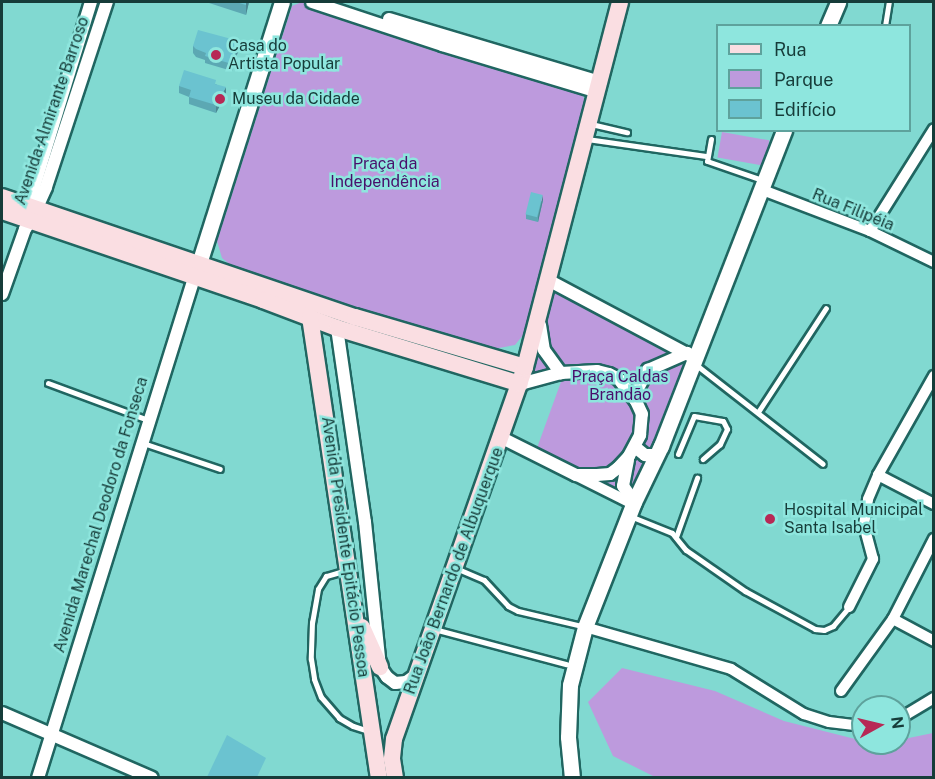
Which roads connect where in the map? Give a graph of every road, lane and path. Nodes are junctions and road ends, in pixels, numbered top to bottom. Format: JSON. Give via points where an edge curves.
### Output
{"nodes":[{"id":1,"x":91,"y":2,"type":"edge"},
{"id":2,"x":107,"y":2,"type":"edge"},
{"id":3,"x":282,"y":2,"type":"edge"},
{"id":4,"x":312,"y":2,"type":"edge"},
{"id":5,"x":336,"y":2,"type":"edge"},
{"id":6,"x":620,"y":2,"type":"edge"},
{"id":7,"x":838,"y":2,"type":"edge"},
{"id":8,"x":889,"y":2,"type":"edge"},
{"id":9,"x":829,"y":24,"type":"edge"},
{"id":10,"x":885,"y":24,"type":"edge"},
{"id":11,"x":600,"y":87,"type":"junction"},
{"id":12,"x":933,"y":129,"type":"edge"},
{"id":13,"x":588,"y":131,"type":"junction"},
{"id":14,"x":627,"y":132,"type":"dead end"},
{"id":15,"x":783,"y":132,"type":"edge"},
{"id":16,"x":711,"y":139,"type":"dead end"},
{"id":17,"x":706,"y":156,"type":"junction"},
{"id":18,"x":762,"y":185,"type":"junction"},
{"id":19,"x":2,"y":197,"type":"edge"},
{"id":20,"x":2,"y":211,"type":"edge"},
{"id":21,"x":29,"y":216,"type":"junction"},
{"id":22,"x":870,"y":231,"type":"junction"},
{"id":23,"x":933,"y":262,"type":"edge"},
{"id":24,"x":197,"y":270,"type":"junction"},
{"id":25,"x":548,"y":280,"type":"junction"},
{"id":26,"x":2,"y":294,"type":"edge"},
{"id":27,"x":826,"y":309,"type":"dead end"},
{"id":28,"x":310,"y":317,"type":"junction"},
{"id":29,"x":539,"y":318,"type":"junction"},
{"id":30,"x":337,"y":328,"type":"junction"},
{"id":31,"x":692,"y":358,"type":"junction"},
{"id":32,"x":561,"y":373,"type":"junction"},
{"id":33,"x":523,"y":376,"type":"junction"},
{"id":34,"x":933,"y":376,"type":"edge"},
{"id":35,"x":48,"y":383,"type":"dead end"},
{"id":36,"x":634,"y":396,"type":"junction"},
{"id":37,"x":758,"y":412,"type":"junction"},
{"id":38,"x":150,"y":421,"type":"junction"},
{"id":39,"x":502,"y":438,"type":"junction"},
{"id":40,"x":142,"y":443,"type":"junction"},
{"id":41,"x":635,"y":446,"type":"junction"},
{"id":42,"x":659,"y":451,"type":"junction"},
{"id":43,"x":678,"y":454,"type":"dead end"},
{"id":44,"x":703,"y":459,"type":"dead end"},
{"id":45,"x":823,"y":464,"type":"dead end"},
{"id":46,"x":220,"y":469,"type":"dead end"},
{"id":47,"x":576,"y":475,"type":"junction"},
{"id":48,"x":878,"y":475,"type":"junction"},
{"id":49,"x":697,"y":478,"type":"dead end"},
{"id":50,"x":933,"y":504,"type":"edge"},
{"id":51,"x":632,"y":507,"type":"junction"},
{"id":52,"x":676,"y":537,"type":"junction"},
{"id":53,"x":933,"y":538,"type":"edge"},
{"id":54,"x":929,"y":558,"type":"edge"},
{"id":55,"x":456,"y":568,"type":"junction"},
{"id":56,"x":348,"y":570,"type":"junction"},
{"id":57,"x":849,"y":607,"type":"joint"},
{"id":58,"x":354,"y":610,"type":"junction"},
{"id":59,"x":893,"y":619,"type":"junction"},
{"id":60,"x":585,"y":627,"type":"junction"},
{"id":61,"x":434,"y":629,"type":"junction"},
{"id":62,"x":933,"y":641,"type":"edge"},
{"id":63,"x":570,"y":665,"type":"junction"},
{"id":64,"x":380,"y":667,"type":"junction"},
{"id":65,"x":417,"y":674,"type":"junction"},
{"id":66,"x":841,"y":691,"type":"dead end"},
{"id":67,"x":933,"y":698,"type":"edge"},
{"id":68,"x":911,"y":712,"type":"edge"},
{"id":69,"x":2,"y":713,"type":"edge"},
{"id":70,"x":851,"y":725,"type":"edge"},
{"id":71,"x":372,"y":732,"type":"junction"},
{"id":72,"x":52,"y":734,"type":"junction"},
{"id":73,"x":38,"y":777,"type":"edge"},
{"id":74,"x":152,"y":777,"type":"edge"},
{"id":75,"x":379,"y":777,"type":"edge"},
{"id":76,"x":395,"y":777,"type":"edge"},
{"id":77,"x":572,"y":777,"type":"edge"}],
"edges":[{"from":1,"to":21,"type":"street","name":"Avenida Almirante Barroso"},
{"from":2,"to":21,"type":"street","name":"Avenida Almirante Barroso"},
{"from":3,"to":24,"type":"main road"},
{"from":4,"to":11,"type":"street","via":[[442,45]]},
{"from":5,"to":11,"type":"street"},
{"from":6,"to":11,"type":"main road"},
{"from":7,"to":9,"type":"main road"},
{"from":8,"to":10,"type":"lane"},
{"from":11,"to":13,"type":"main road"},
{"from":12,"to":22,"type":"street"},
{"from":13,"to":14,"type":"lane"},
{"from":13,"to":17,"type":"lane"},
{"from":13,"to":25,"type":"main road"},
{"from":15,"to":18,"type":"main road"},
{"from":16,"to":17,"type":"lane"},
{"from":17,"to":18,"type":"lane","via":[[711,163]]},
{"from":18,"to":22,"type":"street","name":"Rua Filipéia"},
{"from":18,"to":31,"type":"main road"},
{"from":19,"to":21,"type":"main road"},
{"from":20,"to":21,"type":"main road"},
{"from":21,"to":24,"type":"main road"},
{"from":21,"to":26,"type":"street","name":"Avenida Almirante Barroso"},
{"from":22,"to":23,"type":"street","name":"Rua Filipéia"},
{"from":24,"to":28,"type":"main road"},
{"from":24,"to":33,"type":"main road","via":[[355,317]]},
{"from":24,"to":38,"type":"street","name":"Avenida Marechal Deodoro da Fonseca"},
{"from":25,"to":29,"type":"main road"},
{"from":25,"to":31,"type":"street"},
{"from":27,"to":37,"type":"lane"},
{"from":28,"to":30,"type":"main road"},
{"from":28,"to":56,"type":"main road","name":"Avenida Presidente Epitácio Pessoa"},
{"from":29,"to":32,"type":"street","via":[[544,351]]},
{"from":29,"to":33,"type":"main road"},
{"from":30,"to":33,"type":"main road"},
{"from":30,"to":64,"type":"street","name":"Avenida Presidente Epitácio Pessoa","via":[[365,522]]},
{"from":31,"to":36,"type":"street","via":[[648,370]]},
{"from":31,"to":37,"type":"lane"},
{"from":31,"to":42,"type":"main road"},
{"from":32,"to":33,"type":"street"},
{"from":32,"to":36,"type":"street","via":[[609,374]]},
{"from":33,"to":39,"type":"main road","name":"Rua João Bernardo de Albuquerque"},
{"from":34,"to":48,"type":"street"},
{"from":35,"to":38,"type":"lane"},
{"from":36,"to":41,"type":"street","via":[[642,414]]},
{"from":37,"to":45,"type":"lane"},
{"from":38,"to":40,"type":"street","name":"Avenida Marechal Deodoro da Fonseca"},
{"from":39,"to":47,"type":"street"},
{"from":39,"to":55,"type":"main road","name":"Rua João Bernardo de Albuquerque"},
{"from":40,"to":46,"type":"lane"},
{"from":40,"to":72,"type":"street","name":"Avenida Marechal Deodoro da Fonseca"},
{"from":41,"to":42,"type":"street","via":[[645,455]]},
{"from":41,"to":42,"type":"street","via":[[653,436]]},
{"from":41,"to":47,"type":"street","via":[[610,474]]},
{"from":41,"to":51,"type":"street","via":[[623,484]]},
{"from":42,"to":51,"type":"main road"},
{"from":43,"to":44,"type":"lane","via":[[694,416],[723,420],[728,429],[720,444]]},
{"from":47,"to":51,"type":"street"},
{"from":48,"to":50,"type":"street"},
{"from":48,"to":57,"type":"street","via":[[864,516],[873,559]]},
{"from":49,"to":52,"type":"lane"},
{"from":51,"to":52,"type":"lane"},
{"from":51,"to":60,"type":"main road"},
{"from":52,"to":57,"type":"lane","via":[[686,550],[745,591],[815,629],[834,626]]},
{"from":53,"to":54,"type":"street"},
{"from":54,"to":59,"type":"street"},
{"from":55,"to":60,"type":"lane","via":[[484,580],[508,606]]},
{"from":55,"to":61,"type":"main road","name":"Rua João Bernardo de Albuquerque"},
{"from":56,"to":58,"type":"main road","name":"Avenida Presidente Epitácio Pessoa"},
{"from":56,"to":71,"type":"lane","via":[[326,576],[318,590],[311,659],[317,688],[328,707],[353,726]]},
{"from":58,"to":64,"type":"main road"},
{"from":58,"to":71,"type":"main road","name":"Avenida Presidente Epitácio Pessoa"},
{"from":59,"to":62,"type":"street"},
{"from":59,"to":66,"type":"street"},
{"from":60,"to":63,"type":"main road"},
{"from":60,"to":70,"type":"street","via":[[731,669],[804,714]]},
{"from":61,"to":63,"type":"lane"},
{"from":61,"to":65,"type":"main road","name":"Rua João Bernardo de Albuquerque"},
{"from":63,"to":77,"type":"main road","via":[[568,737]]},
{"from":64,"to":65,"type":"street","name":"Avenida Presidente Epitácio Pessoa","via":[[395,683],[406,682]]},
{"from":65,"to":76,"type":"main road","name":"Rua João Bernardo de Albuquerque","via":[[394,739]]},
{"from":67,"to":68,"type":"street"},
{"from":69,"to":72,"type":"street"},
{"from":71,"to":75,"type":"main road","name":"Avenida Presidente Epitácio Pessoa"},
{"from":72,"to":73,"type":"street","name":"Avenida Marechal Deodoro da Fonseca"},
{"from":72,"to":74,"type":"street"}]}
